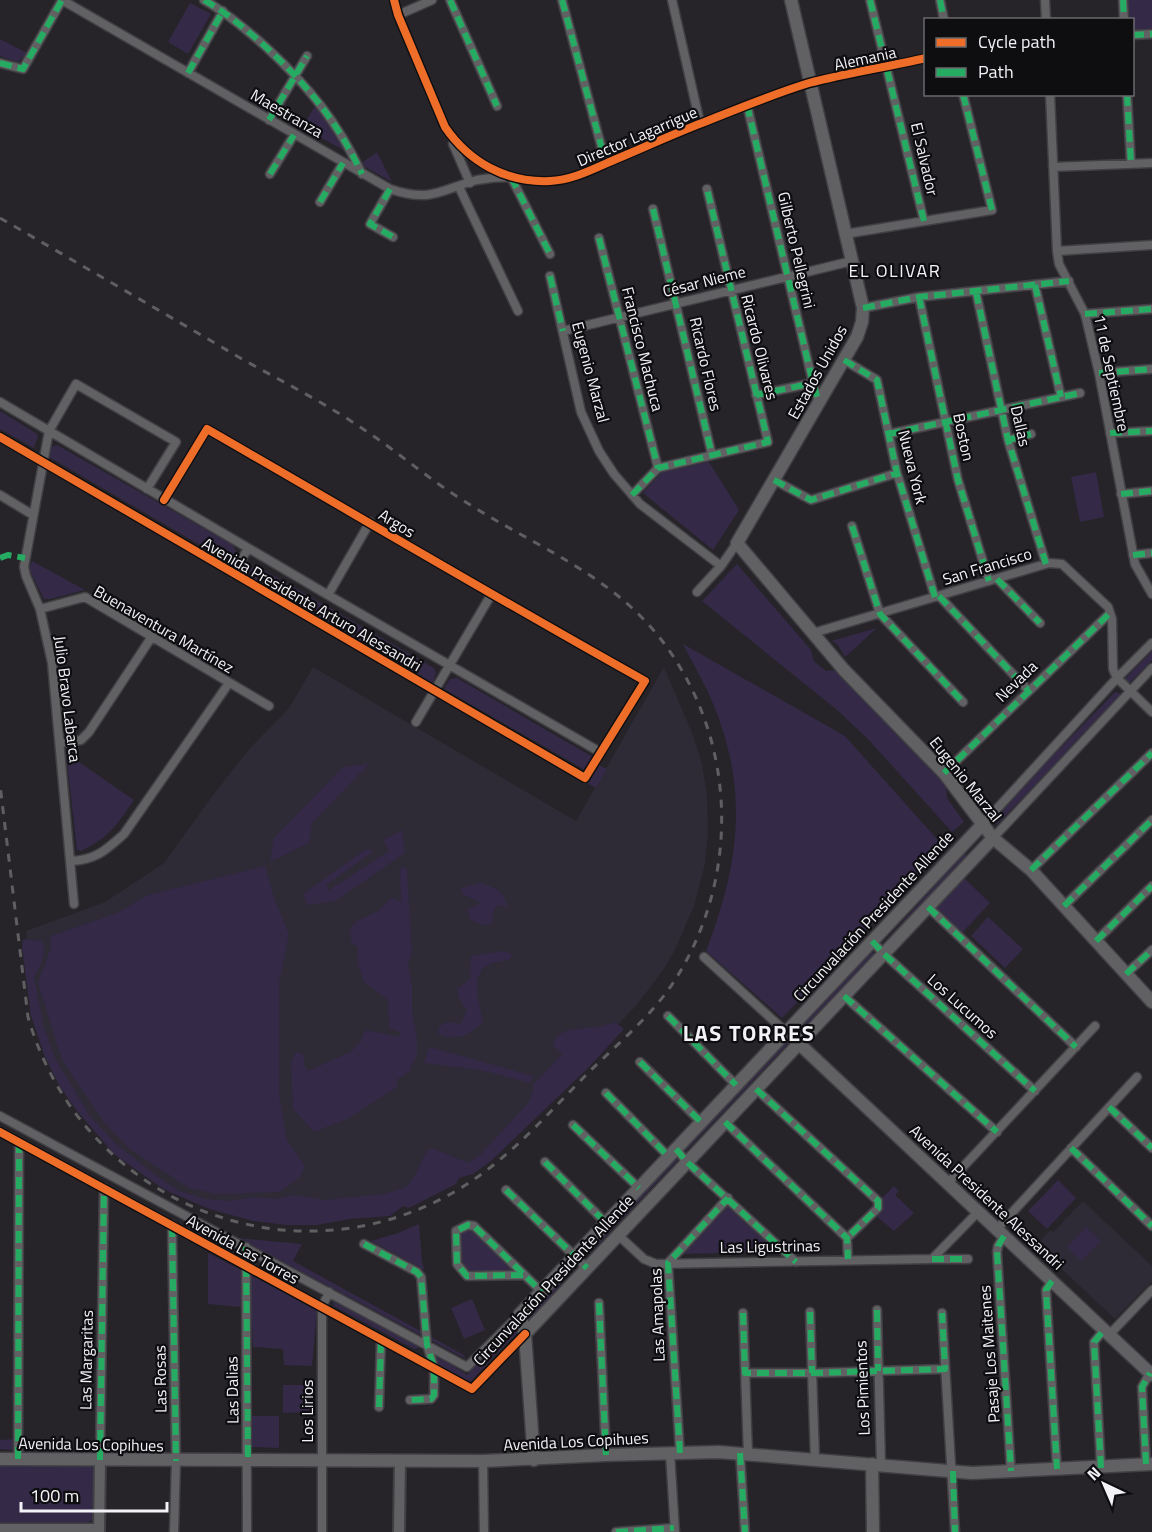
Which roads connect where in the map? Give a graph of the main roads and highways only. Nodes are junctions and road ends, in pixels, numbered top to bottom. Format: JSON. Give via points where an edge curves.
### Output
{"nodes":[{"id":1,"x":790,"y":0,"type":"edge"},
{"id":2,"x":737,"y":543,"type":"joint"},
{"id":3,"x":982,"y":825,"type":"junction"},
{"id":4,"x":993,"y":838,"type":"junction"},
{"id":5,"x":1152,"y":1002,"type":"edge"},
{"id":6,"x":786,"y":1032,"type":"junction"},
{"id":7,"x":799,"y":1044,"type":"junction"},
{"id":8,"x":525,"y":1334,"type":"junction"},
{"id":9,"x":1151,"y":1374,"type":"edge"},
{"id":10,"x":0,"y":1459,"type":"edge"},
{"id":11,"x":534,"y":1460,"type":"junction"},
{"id":12,"x":1149,"y":1464,"type":"edge"},
{"id":13,"x":876,"y":1465,"type":"junction"},
{"id":14,"x":873,"y":1532,"type":"edge"}],
"edges":[{"from":1,"to":2,"type":"main road","name":"Estados Unidos","via":[[864,308],[860,330],[844,360]]},
{"from":2,"to":3,"type":"main road","name":"Eugenio Marzal","via":[[844,670],[944,772]]},
{"from":3,"to":4,"type":"main road","name":"Eugenio Marzal"},
{"from":3,"to":6,"type":"main road","name":"Circunvalación Presidente Allende"},
{"from":4,"to":5,"type":"main road","name":"Eugenio Marzal","via":[[1031,870]]},
{"from":4,"to":7,"type":"main road","name":"Circunvalación Presidente Allende"},
{"from":6,"to":7,"type":"main road","name":"Avenida Presidente Alessandri"},
{"from":6,"to":8,"type":"main road","name":"Circunvalación Presidente Allende","via":[[520,1314]]},
{"from":7,"to":8,"type":"main road","name":"Circunvalación Presidente Allende"},
{"from":7,"to":9,"type":"main road","name":"Avenida Presidente Alessandri"},
{"from":8,"to":11,"type":"main road"},
{"from":10,"to":11,"type":"main road","name":"Avenida Los Copihues"},
{"from":11,"to":13,"type":"main road","name":"Avenida Los Copihues","via":[[744,1453]]},
{"from":12,"to":13,"type":"main road","name":"Avenida Los Copihues","via":[[972,1473]]},
{"from":13,"to":14,"type":"main road","name":"Los Pimientos"}]}
